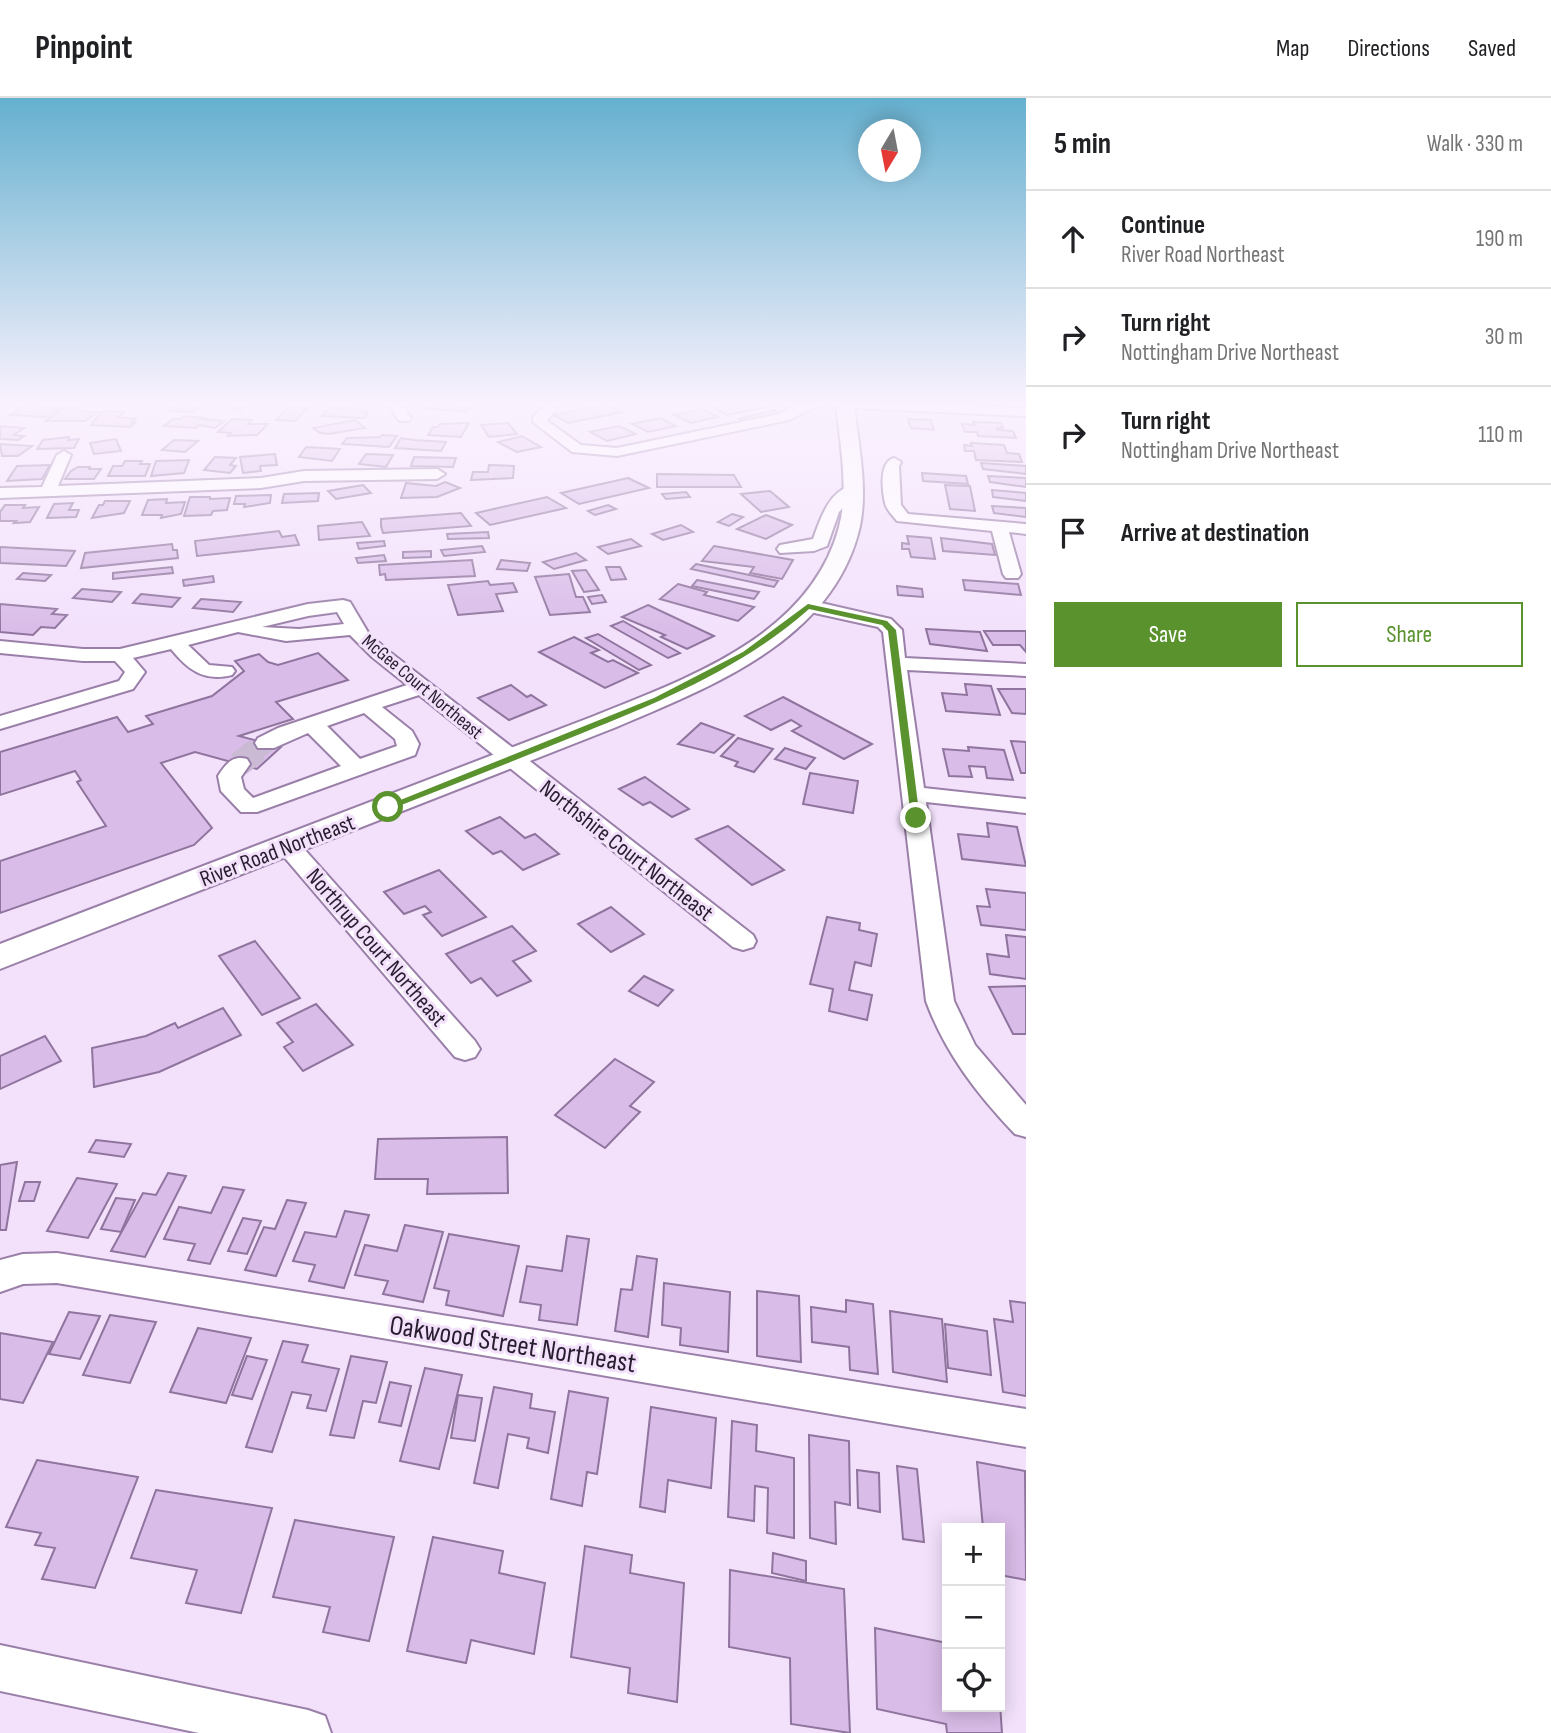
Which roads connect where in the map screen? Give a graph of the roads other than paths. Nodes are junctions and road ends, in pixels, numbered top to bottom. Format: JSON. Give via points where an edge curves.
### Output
{"nodes":[{"id":1,"x":53,"y":480,"type":"edge"},
{"id":2,"x":278,"y":480,"type":"edge"},
{"id":3,"x":849,"y":480,"type":"edge"},
{"id":4,"x":892,"y":480,"type":"edge"},
{"id":5,"x":48,"y":491,"type":"junction"},
{"id":6,"x":850,"y":491,"type":"junction"},
{"id":7,"x":0,"y":493,"type":"edge"},
{"id":8,"x":999,"y":527,"type":"junction"},
{"id":9,"x":1026,"y":529,"type":"edge"},
{"id":10,"x":831,"y":574,"type":"junction"},
{"id":11,"x":1012,"y":574,"type":"dead end"},
{"id":12,"x":808,"y":606,"type":"junction"},
{"id":13,"x":239,"y":626,"type":"junction"},
{"id":14,"x":355,"y":628,"type":"junction"},
{"id":15,"x":175,"y":641,"type":"junction"},
{"id":16,"x":0,"y":647,"type":"edge"},
{"id":17,"x":120,"y":654,"type":"junction"},
{"id":18,"x":896,"y":663,"type":"junction"},
{"id":19,"x":1026,"y":670,"type":"edge"},
{"id":20,"x":225,"y":671,"type":"dead end"},
{"id":21,"x":421,"y":687,"type":"junction"},
{"id":22,"x":367,"y":705,"type":"junction"},
{"id":23,"x":0,"y":723,"type":"edge"},
{"id":24,"x":312,"y":724,"type":"junction"},
{"id":25,"x":266,"y":743,"type":"tunnel mouth"},
{"id":26,"x":512,"y":759,"type":"junction"},
{"id":27,"x":239,"y":764,"type":"tunnel mouth"},
{"id":28,"x":357,"y":769,"type":"junction"},
{"id":29,"x":913,"y":793,"type":"junction"},
{"id":30,"x":1026,"y":806,"type":"edge"},
{"id":31,"x":288,"y":846,"type":"junction"},
{"id":32,"x":743,"y":941,"type":"dead end"},
{"id":33,"x":0,"y":957,"type":"edge"},
{"id":34,"x":465,"y":1049,"type":"dead end"},
{"id":35,"x":1026,"y":1125,"type":"edge"},
{"id":36,"x":0,"y":1276,"type":"edge"},
{"id":37,"x":1026,"y":1428,"type":"edge"},
{"id":38,"x":0,"y":1668,"type":"edge"},
{"id":39,"x":308,"y":1733,"type":"edge"}],
"edges":[{"from":1,"to":5,"type":"street"},
{"from":2,"to":5,"type":"street"},
{"from":3,"to":6,"type":"main road","name":"River Road Northeast"},
{"from":4,"to":8,"type":"street","via":[[893,505],[904,518]]},
{"from":5,"to":7,"type":"street"},
{"from":6,"to":10,"type":"main road","name":"River Road Northeast","via":[[849,527]]},
{"from":6,"to":10,"type":"street","via":[[831,511],[821,542],[786,549],[814,559]]},
{"from":8,"to":9,"type":"street"},
{"from":8,"to":11,"type":"street"},
{"from":10,"to":12,"type":"main road","name":"River Road Northeast"},
{"from":12,"to":18,"type":"street","via":[[890,626]]},
{"from":12,"to":26,"type":"main road","name":"River Road Northeast","via":[[778,633],[704,677]]},
{"from":13,"to":14,"type":"street","via":[[279,636]]},
{"from":13,"to":14,"type":"street","name":"McGee Court Northeast","via":[[344,606]]},
{"from":13,"to":15,"type":"street"},
{"from":14,"to":21,"type":"street","name":"McGee Court Northeast"},
{"from":15,"to":17,"type":"street"},
{"from":15,"to":20,"type":"street","via":[[204,673]]},
{"from":16,"to":17,"type":"street"},
{"from":17,"to":23,"type":"street","via":[[135,673],[126,684]]},
{"from":18,"to":19,"type":"street"},
{"from":18,"to":29,"type":"street"},
{"from":21,"to":22,"type":"street"},
{"from":21,"to":26,"type":"street","name":"McGee Court Northeast"},
{"from":22,"to":24,"type":"street"},
{"from":22,"to":28,"type":"street","via":[[408,744],[401,753]]},
{"from":24,"to":25,"type":"street"},
{"from":24,"to":28,"type":"street"},
{"from":26,"to":31,"type":"main road","name":"River Road Northeast"},
{"from":26,"to":32,"type":"street","name":"Northshire Court Northeast"},
{"from":27,"to":28,"type":"street","via":[[229,776],[233,791],[249,807]]},
{"from":29,"to":30,"type":"street"},
{"from":29,"to":35,"type":"street","via":[[940,1001],[948,1026],[991,1089]]},
{"from":31,"to":33,"type":"main road","name":"River Road Northeast"},
{"from":31,"to":34,"type":"street","name":"Northrup Court Northeast"},
{"from":36,"to":37,"type":"street","name":"Oakwood Street Northeast","via":[[23,1269],[57,1268]]},
{"from":38,"to":39,"type":"street"}]}
